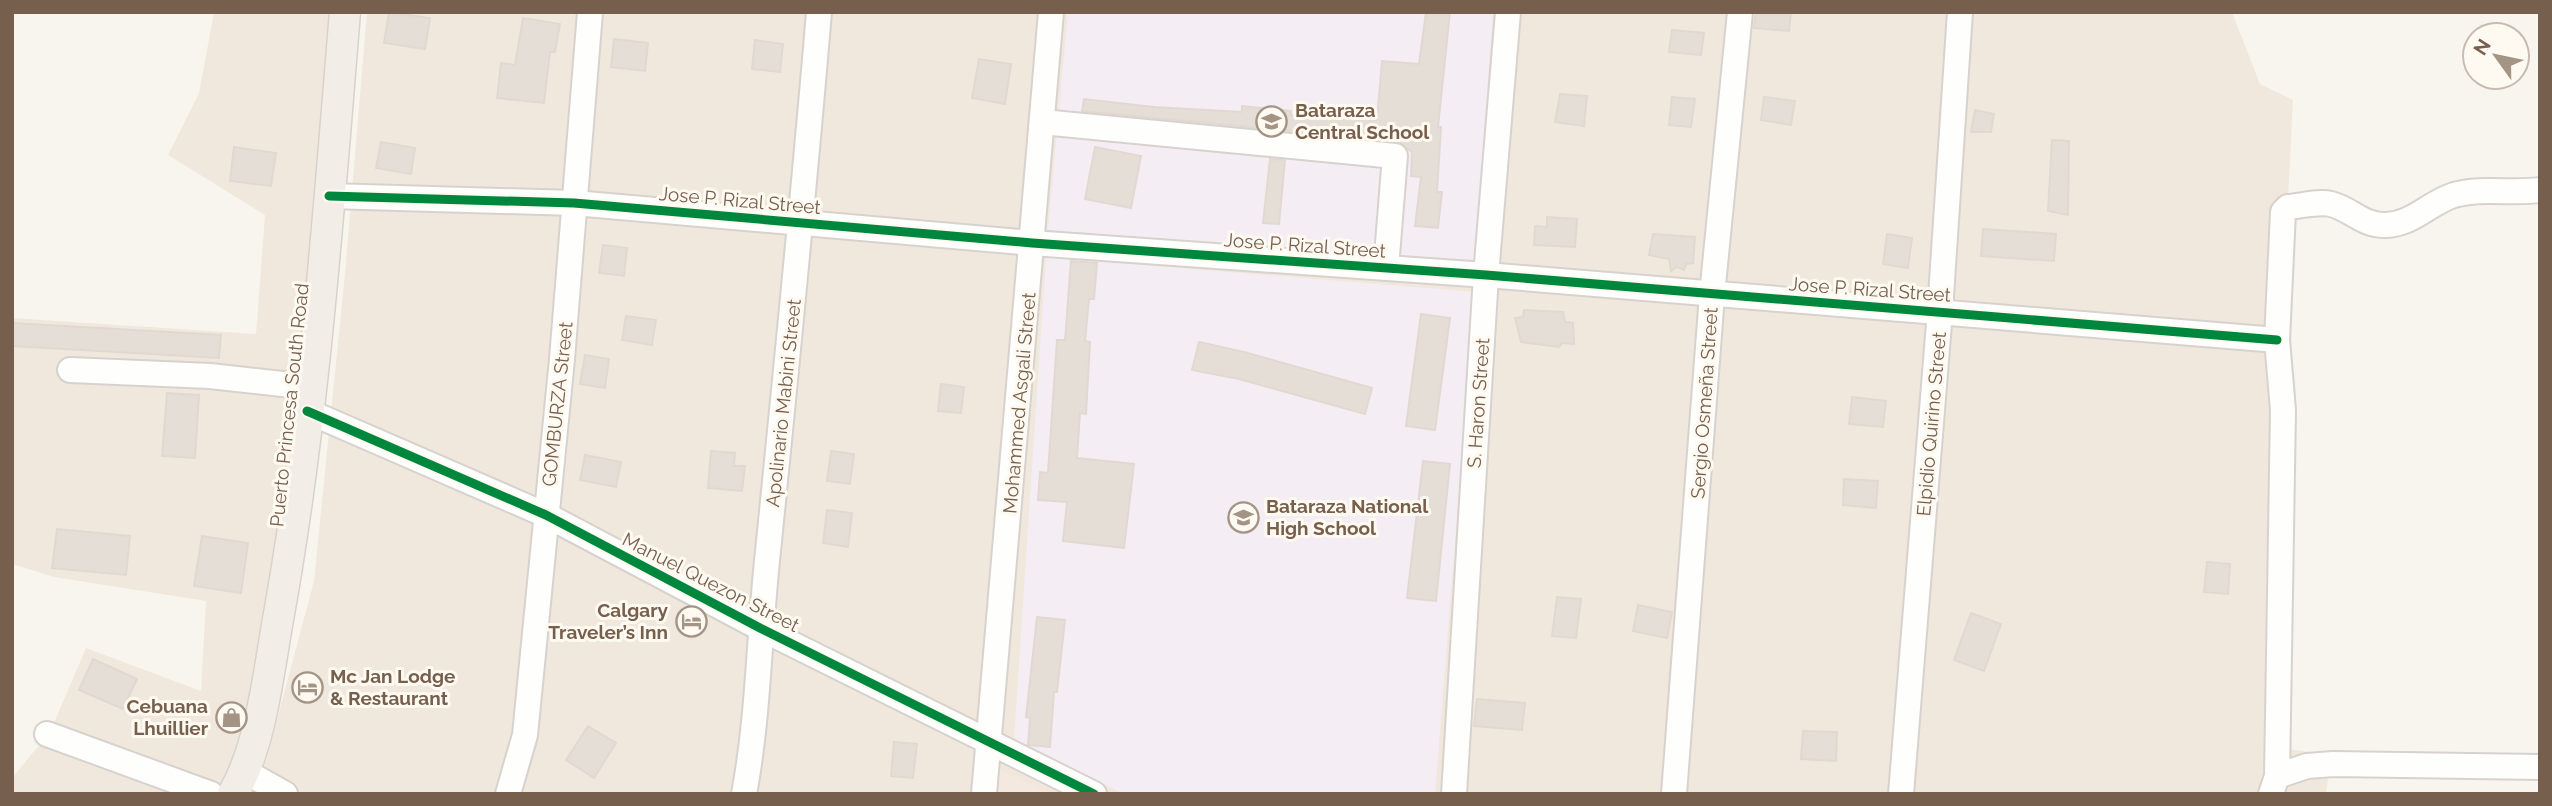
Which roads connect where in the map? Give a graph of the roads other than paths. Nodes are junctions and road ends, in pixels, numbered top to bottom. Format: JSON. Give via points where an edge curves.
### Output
{"nodes":[{"id":1,"x":345,"y":12,"type":"edge"},
{"id":2,"x":590,"y":12,"type":"edge"},
{"id":3,"x":819,"y":12,"type":"edge"},
{"id":4,"x":1051,"y":12,"type":"edge"},
{"id":5,"x":1508,"y":12,"type":"edge"},
{"id":6,"x":1740,"y":12,"type":"edge"},
{"id":7,"x":1960,"y":12,"type":"edge"},
{"id":8,"x":1042,"y":122,"type":"junction"},
{"id":9,"x":2540,"y":190,"type":"edge"},
{"id":10,"x":330,"y":196,"type":"junction"},
{"id":11,"x":574,"y":203,"type":"junction"},
{"id":12,"x":801,"y":224,"type":"junction"},
{"id":13,"x":1032,"y":243,"type":"junction"},
{"id":14,"x":1386,"y":268,"type":"junction"},
{"id":15,"x":1486,"y":275,"type":"junction"},
{"id":16,"x":1712,"y":295,"type":"junction"},
{"id":17,"x":1940,"y":312,"type":"junction"},
{"id":18,"x":2277,"y":340,"type":"junction"},
{"id":19,"x":70,"y":370,"type":"dead end"},
{"id":20,"x":309,"y":399,"type":"junction"},
{"id":21,"x":546,"y":515,"type":"junction"},
{"id":22,"x":760,"y":628,"type":"junction"},
{"id":23,"x":47,"y":734,"type":"dead end"},
{"id":24,"x":990,"y":741,"type":"junction"},
{"id":25,"x":2540,"y":767,"type":"edge"},
{"id":26,"x":239,"y":783,"type":"edge"},
{"id":27,"x":2274,"y":785,"type":"edge"},
{"id":28,"x":211,"y":794,"type":"edge"},
{"id":29,"x":285,"y":794,"type":"edge"},
{"id":30,"x":508,"y":794,"type":"edge"},
{"id":31,"x":744,"y":794,"type":"edge"},
{"id":32,"x":985,"y":794,"type":"edge"},
{"id":33,"x":1094,"y":794,"type":"edge"},
{"id":34,"x":1454,"y":794,"type":"edge"},
{"id":35,"x":1674,"y":794,"type":"edge"},
{"id":36,"x":1901,"y":794,"type":"edge"}],
"edges":[{"from":1,"to":10,"type":"main road","name":"Puerto Princesa South Road"},
{"from":2,"to":11,"type":"street","name":"GOMBURZA Street"},
{"from":3,"to":12,"type":"street","name":"Apolinario Mabini Street"},
{"from":4,"to":8,"type":"street","name":"Mohammed Asgali Street"},
{"from":5,"to":15,"type":"street","name":"S. Haron Street"},
{"from":6,"to":16,"type":"street","name":"Sergio Osmeña Street"},
{"from":7,"to":17,"type":"street","name":"Elpidio Quirino Street"},
{"from":8,"to":13,"type":"street","name":"Mohammed Asgali Street"},
{"from":8,"to":14,"type":"street","via":[[1395,156]]},
{"from":9,"to":18,"type":"street","via":[[2473,191],[2439,202],[2411,219],[2383,225],[2362,221],[2330,204],[2288,207],[2283,216]]},
{"from":10,"to":11,"type":"street","name":"Jose P. Rizal Street"},
{"from":10,"to":20,"type":"main road","name":"Puerto Princesa South Road"},
{"from":11,"to":12,"type":"street","name":"Jose P. Rizal Street"},
{"from":11,"to":21,"type":"street","name":"GOMBURZA Street"},
{"from":12,"to":13,"type":"street","name":"Jose P. Rizal Street"},
{"from":12,"to":22,"type":"street","name":"Apolinario Mabini Street"},
{"from":13,"to":14,"type":"street","name":"Jose P. Rizal Street"},
{"from":13,"to":24,"type":"street","name":"Mohammed Asgali Street"},
{"from":14,"to":15,"type":"street","name":"Jose P. Rizal Street"},
{"from":15,"to":16,"type":"street","name":"Jose P. Rizal Street"},
{"from":15,"to":34,"type":"street","name":"S. Haron Street"},
{"from":16,"to":17,"type":"street","name":"Jose P. Rizal Street"},
{"from":16,"to":35,"type":"street","name":"Sergio Osmeña Street"},
{"from":17,"to":18,"type":"street","name":"Jose P. Rizal Street"},
{"from":17,"to":36,"type":"street","name":"Elpidio Quirino Street"},
{"from":18,"to":27,"type":"street","via":[[2283,410]]},
{"from":19,"to":20,"type":"street","name":"Manuel Quezon Street","via":[[210,376]]},
{"from":20,"to":21,"type":"street","name":"Manuel Quezon Street"},
{"from":20,"to":26,"type":"main road","name":"Puerto Princesa South Road","via":[[266,687]]},
{"from":21,"to":22,"type":"street","name":"Manuel Quezon Street"},
{"from":21,"to":30,"type":"street","name":"GOMBURZA Street","via":[[525,735]]},
{"from":22,"to":24,"type":"street","name":"Manuel Quezon Street"},
{"from":22,"to":31,"type":"street","name":"Apolinario Mabini Street","via":[[757,711]]},
{"from":23,"to":28,"type":"street"},
{"from":24,"to":32,"type":"street","name":"Mohammed Asgali Street"},
{"from":24,"to":33,"type":"street","name":"Manuel Quezon Street"},
{"from":25,"to":27,"type":"street","via":[[2333,764],[2307,766]]},
{"from":26,"to":29,"type":"street"}]}
